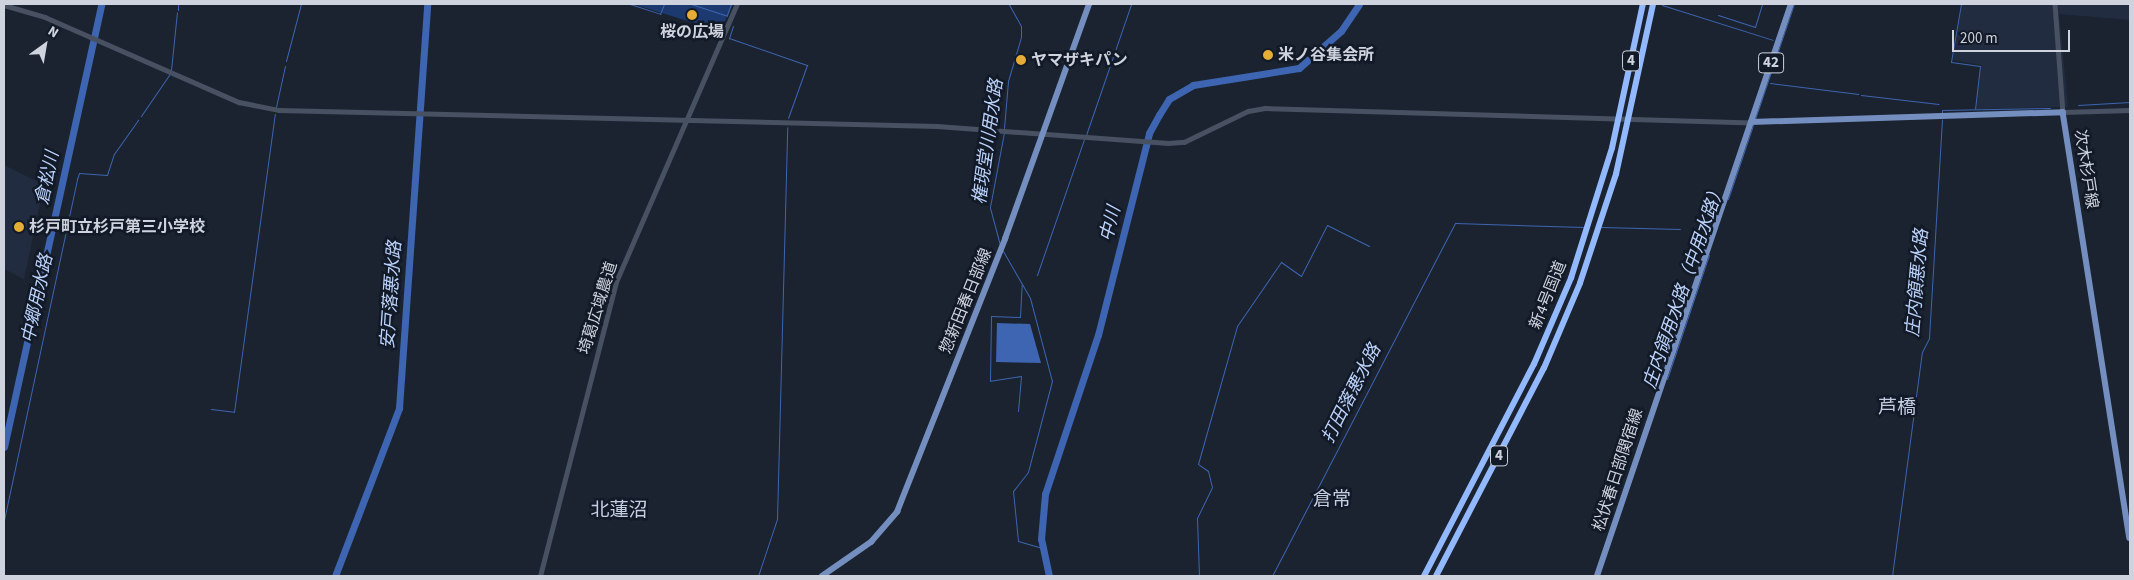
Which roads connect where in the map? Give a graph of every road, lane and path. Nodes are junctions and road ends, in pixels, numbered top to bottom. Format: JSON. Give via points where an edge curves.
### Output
{"nodes":[{"id":1,"x":737,"y":4,"type":"edge"},
{"id":2,"x":1089,"y":4,"type":"edge"},
{"id":3,"x":1643,"y":4,"type":"edge"},
{"id":4,"x":1653,"y":4,"type":"edge"},
{"id":5,"x":1791,"y":4,"type":"edge"},
{"id":6,"x":2054,"y":4,"type":"edge"},
{"id":7,"x":4,"y":5,"type":"edge"},
{"id":8,"x":2130,"y":110,"type":"edge"},
{"id":9,"x":2063,"y":112,"type":"junction"},
{"id":10,"x":1620,"y":118,"type":"junction"},
{"id":11,"x":1630,"y":118,"type":"junction"},
{"id":12,"x":687,"y":119,"type":"junction"},
{"id":13,"x":1751,"y":122,"type":"junction"},
{"id":14,"x":1043,"y":133,"type":"junction"},
{"id":15,"x":2130,"y":538,"type":"edge"},
{"id":16,"x":540,"y":576,"type":"edge"},
{"id":17,"x":822,"y":576,"type":"edge"},
{"id":18,"x":1424,"y":576,"type":"edge"},
{"id":19,"x":1436,"y":576,"type":"edge"},
{"id":20,"x":1597,"y":576,"type":"edge"}],
"edges":[{"from":1,"to":12,"type":"street","name":"埼葛広域農道"},
{"from":2,"to":14,"type":"main road","name":"惣新田春日部線"},
{"from":3,"to":10,"type":"highway","name":"新4号国道","number":"4"},
{"from":4,"to":11,"type":"highway","name":"新4号国道","number":"4"},
{"from":5,"to":13,"type":"main road","name":"松伏春日部関宿線","number":"42"},
{"from":6,"to":9,"type":"street"},
{"from":7,"to":12,"type":"street","via":[[87,35],[255,107]]},
{"from":8,"to":9,"type":"street"},
{"from":9,"to":13,"type":"main road","name":"次木杉戸線"},
{"from":9,"to":15,"type":"main road","name":"次木杉戸線"},
{"from":10,"to":11,"type":"street"},
{"from":10,"to":14,"type":"street","via":[[1265,108],[1248,111],[1184,142]]},
{"from":10,"to":18,"type":"highway","name":"新4号国道","number":"4","via":[[1591,220],[1558,309]]},
{"from":11,"to":13,"type":"street"},
{"from":11,"to":19,"type":"highway","name":"新4号国道","number":"4","via":[[1601,225],[1562,326]]},
{"from":12,"to":14,"type":"street"},
{"from":12,"to":16,"type":"street","name":"埼葛広域農道","via":[[616,282]]},
{"from":13,"to":20,"type":"main road","name":"松伏春日部関宿線","number":"42"},
{"from":14,"to":17,"type":"main road","name":"惣新田春日部線","via":[[1002,248],[897,512],[871,542]]}]}
